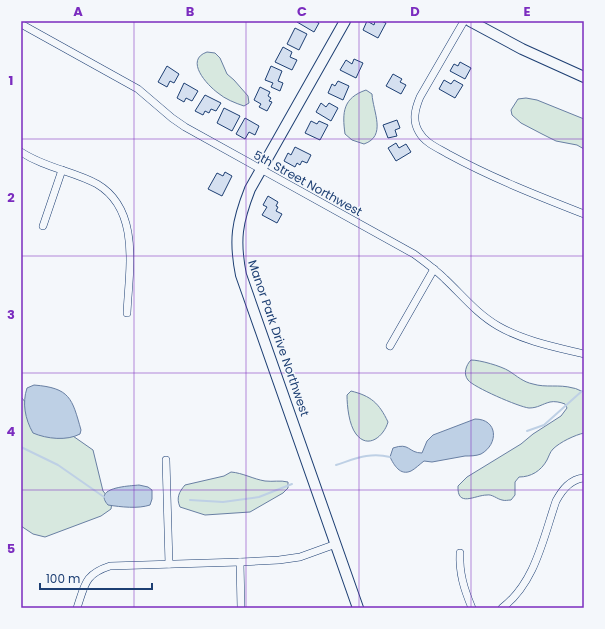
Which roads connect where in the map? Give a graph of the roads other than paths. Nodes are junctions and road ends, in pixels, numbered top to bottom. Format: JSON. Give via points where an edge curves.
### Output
{"nodes":[{"id":1,"x":345,"y":21,"type":"edge"},
{"id":2,"x":464,"y":21,"type":"edge"},
{"id":3,"x":470,"y":21,"type":"edge"},
{"id":4,"x":21,"y":24,"type":"edge"},
{"id":5,"x":584,"y":77,"type":"edge"},
{"id":6,"x":21,"y":152,"type":"edge"},
{"id":7,"x":62,"y":170,"type":"junction"},
{"id":8,"x":261,"y":170,"type":"junction"},
{"id":9,"x":584,"y":214,"type":"edge"},
{"id":10,"x":43,"y":226,"type":"dead end"},
{"id":11,"x":434,"y":269,"type":"junction"},
{"id":12,"x":127,"y":313,"type":"dead end"},
{"id":13,"x":390,"y":346,"type":"dead end"},
{"id":14,"x":584,"y":354,"type":"edge"},
{"id":15,"x":166,"y":460,"type":"dead end"},
{"id":16,"x":584,"y":478,"type":"edge"},
{"id":17,"x":336,"y":544,"type":"junction"},
{"id":18,"x":460,"y":553,"type":"dead end"},
{"id":19,"x":240,"y":562,"type":"junction"},
{"id":20,"x":169,"y":564,"type":"junction"},
{"id":21,"x":77,"y":608,"type":"edge"},
{"id":22,"x":241,"y":608,"type":"edge"},
{"id":23,"x":358,"y":608,"type":"edge"},
{"id":24,"x":472,"y":608,"type":"edge"},
{"id":25,"x":502,"y":608,"type":"edge"}],
"edges":[{"from":1,"to":8,"type":"street","name":"Manor Park Drive Northwest"},
{"from":2,"to":9,"type":"street","via":[[420,97],[415,119],[422,137],[432,145],[488,174]]},
{"from":3,"to":5,"type":"street","via":[[522,49]]},
{"from":4,"to":8,"type":"street","name":"5th Street Northwest","via":[[122,79],[185,127]]},
{"from":6,"to":7,"type":"street","via":[[42,164]]},
{"from":7,"to":10,"type":"street"},
{"from":7,"to":12,"type":"street","via":[[97,184],[108,192],[122,210],[129,238]]},
{"from":8,"to":11,"type":"street","name":"5th Street Northwest","via":[[414,254]]},
{"from":8,"to":17,"type":"street","name":"Manor Park Drive Northwest","via":[[250,189],[241,215],[237,243],[241,275]]},
{"from":11,"to":13,"type":"street"},
{"from":11,"to":14,"type":"street","name":"5th Street Northwest","via":[[474,309],[497,325],[517,336]]},
{"from":15,"to":20,"type":"street"},
{"from":16,"to":25,"type":"street","via":[[573,481],[561,493],[533,568],[520,592]]},
{"from":17,"to":19,"type":"street","via":[[293,558]]},
{"from":17,"to":23,"type":"street","name":"Manor Park Drive Northwest"},
{"from":18,"to":24,"type":"street","via":[[460,574]]},
{"from":19,"to":20,"type":"street"},
{"from":19,"to":22,"type":"street"},
{"from":20,"to":21,"type":"street","via":[[123,564],[103,568],[90,576]]}]}
